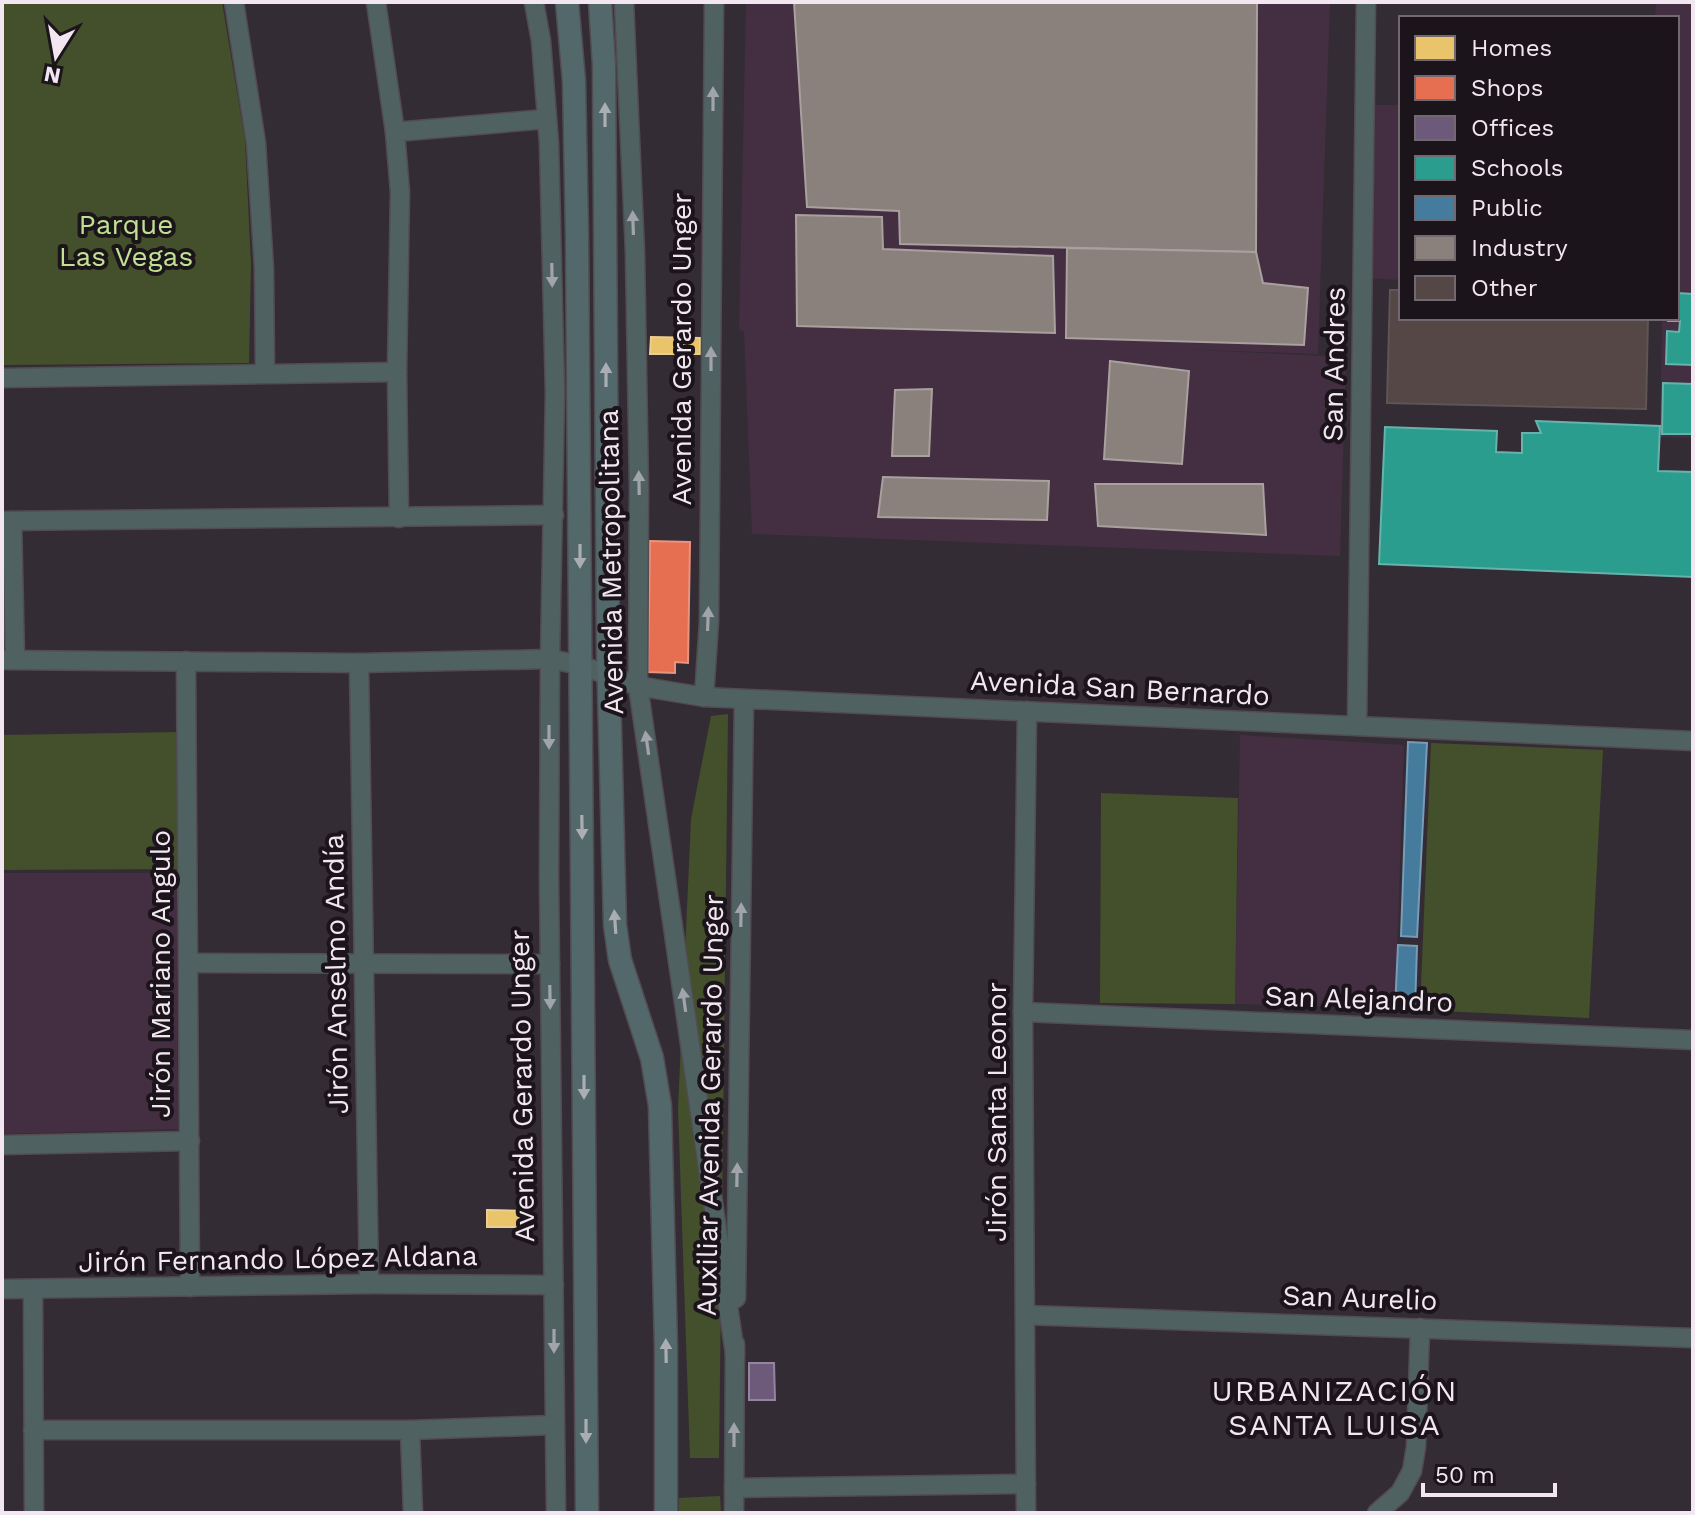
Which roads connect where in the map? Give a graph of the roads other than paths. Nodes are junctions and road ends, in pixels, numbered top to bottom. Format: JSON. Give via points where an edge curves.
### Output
{"nodes":[{"id":1,"x":234,"y":2,"type":"edge"},
{"id":2,"x":376,"y":2,"type":"edge"},
{"id":3,"x":534,"y":2,"type":"edge"},
{"id":4,"x":600,"y":2,"type":"edge"},
{"id":5,"x":624,"y":2,"type":"edge"},
{"id":6,"x":714,"y":2,"type":"edge"},
{"id":7,"x":1366,"y":2,"type":"edge"},
{"id":8,"x":565,"y":5,"type":"edge"},
{"id":9,"x":546,"y":119,"type":"junction"},
{"id":10,"x":395,"y":132,"type":"junction"},
{"id":11,"x":397,"y":372,"type":"junction"},
{"id":12,"x":265,"y":373,"type":"junction"},
{"id":13,"x":2,"y":378,"type":"edge"},
{"id":14,"x":554,"y":515,"type":"junction"},
{"id":15,"x":399,"y":518,"type":"junction"},
{"id":16,"x":7,"y":521,"type":"edge"},
{"id":17,"x":550,"y":659,"type":"junction"},
{"id":18,"x":8,"y":660,"type":"edge"},
{"id":19,"x":186,"y":661,"type":"junction"},
{"id":20,"x":359,"y":663,"type":"junction"},
{"id":21,"x":580,"y":665,"type":"junction"},
{"id":22,"x":609,"y":677,"type":"junction"},
{"id":23,"x":638,"y":686,"type":"junction"},
{"id":24,"x":704,"y":697,"type":"junction"},
{"id":25,"x":744,"y":699,"type":"junction"},
{"id":26,"x":1027,"y":711,"type":"junction"},
{"id":27,"x":1357,"y":726,"type":"junction"},
{"id":28,"x":1693,"y":741,"type":"edge"},
{"id":29,"x":188,"y":963,"type":"junction"},
{"id":30,"x":550,"y":964,"type":"junction"},
{"id":31,"x":364,"y":965,"type":"junction"},
{"id":32,"x":1023,"y":1012,"type":"junction"},
{"id":33,"x":1693,"y":1040,"type":"edge"},
{"id":34,"x":190,"y":1141,"type":"junction"},
{"id":35,"x":2,"y":1145,"type":"edge"},
{"id":36,"x":369,"y":1284,"type":"junction"},
{"id":37,"x":554,"y":1285,"type":"junction"},
{"id":38,"x":190,"y":1287,"type":"junction"},
{"id":39,"x":2,"y":1289,"type":"edge"},
{"id":40,"x":33,"y":1289,"type":"junction"},
{"id":41,"x":1025,"y":1315,"type":"junction"},
{"id":42,"x":1420,"y":1328,"type":"junction"},
{"id":43,"x":1693,"y":1338,"type":"edge"},
{"id":44,"x":735,"y":1354,"type":"junction"},
{"id":45,"x":555,"y":1425,"type":"junction"},
{"id":46,"x":33,"y":1430,"type":"junction"},
{"id":47,"x":410,"y":1430,"type":"junction"},
{"id":48,"x":1026,"y":1484,"type":"junction"},
{"id":49,"x":734,"y":1488,"type":"junction"},
{"id":50,"x":34,"y":1513,"type":"edge"},
{"id":51,"x":413,"y":1513,"type":"edge"},
{"id":52,"x":556,"y":1513,"type":"edge"},
{"id":53,"x":587,"y":1513,"type":"edge"},
{"id":54,"x":666,"y":1513,"type":"edge"},
{"id":55,"x":734,"y":1513,"type":"edge"},
{"id":56,"x":1026,"y":1513,"type":"edge"},
{"id":57,"x":1377,"y":1513,"type":"edge"}],
"edges":[{"from":1,"to":12,"type":"street","via":[[256,143]]},
{"from":2,"to":10,"type":"street"},
{"from":3,"to":9,"type":"street","name":"Avenida Metropolitana"},
{"from":22,"to":4,"type":"main road","name":"Avenida Metropolitana","one_way":true},
{"from":23,"to":5,"type":"street","name":"Avenida Metropolitana","one_way":true,"via":[[635,269]]},
{"from":24,"to":6,"type":"street","name":"Avenida Gerardo Unger","one_way":true},
{"from":7,"to":27,"type":"street","name":"San Andres"},
{"from":8,"to":21,"type":"main road","name":"Avenida Metropolitana","one_way":true,"via":[[574,81]]},
{"from":9,"to":10,"type":"street"},
{"from":9,"to":14,"type":"street","name":"Avenida Metropolitana","one_way":true},
{"from":10,"to":11,"type":"street","via":[[400,207]]},
{"from":11,"to":12,"type":"street"},
{"from":11,"to":15,"type":"street"},
{"from":12,"to":13,"type":"street"},
{"from":14,"to":15,"type":"street"},
{"from":14,"to":17,"type":"street","name":"Avenida Metropolitana"},
{"from":15,"to":16,"type":"street"},
{"from":16,"to":18,"type":"street"},
{"from":17,"to":20,"type":"street","name":"Avenida San Bernardo"},
{"from":17,"to":21,"type":"street","name":"Avenida San Bernardo"},
{"from":17,"to":30,"type":"street","name":"Avenida Gerardo Unger","one_way":true},
{"from":18,"to":19,"type":"street","name":"Avenida San Bernardo"},
{"from":19,"to":20,"type":"street","name":"Avenida San Bernardo"},
{"from":19,"to":29,"type":"street","name":"Jirón Mariano Angulo"},
{"from":20,"to":31,"type":"street","name":"Jirón Anselmo Andía"},
{"from":21,"to":22,"type":"street","name":"Avenida San Bernardo"},
{"from":21,"to":53,"type":"main road","one_way":true},
{"from":22,"to":23,"type":"street","name":"Avenida San Bernardo"},
{"from":54,"to":22,"type":"main road","one_way":true,"via":[[660,1106],[615,925]]},
{"from":23,"to":24,"type":"street","name":"Avenida San Bernardo"},
{"from":44,"to":23,"type":"street","name":"Avenida Metropolitana","one_way":true},
{"from":24,"to":25,"type":"street","name":"Avenida San Bernardo"},
{"from":25,"to":26,"type":"street","name":"Avenida San Bernardo"},
{"from":44,"to":25,"type":"street","name":"Auxiliar Avenida Gerardo Unger","one_way":true},
{"from":26,"to":27,"type":"street","name":"Avenida San Bernardo"},
{"from":26,"to":32,"type":"street","name":"Jirón Santa Leonor"},
{"from":27,"to":28,"type":"street","name":"Avenida San Bernardo"},
{"from":29,"to":31,"type":"street"},
{"from":29,"to":34,"type":"street","name":"Jirón Mariano Angulo"},
{"from":30,"to":31,"type":"street"},
{"from":30,"to":37,"type":"street","name":"Avenida Gerardo Unger","one_way":true},
{"from":31,"to":36,"type":"street","name":"Jirón Anselmo Andía"},
{"from":32,"to":33,"type":"street","name":"San Alejandro"},
{"from":32,"to":41,"type":"street","name":"Jirón Santa Leonor"},
{"from":34,"to":35,"type":"street"},
{"from":34,"to":38,"type":"street","name":"Jirón Mariano Angulo"},
{"from":36,"to":37,"type":"street","name":"Jirón Fernando López Aldana"},
{"from":36,"to":38,"type":"street","name":"Jirón Fernando López Aldana"},
{"from":37,"to":45,"type":"street","name":"Avenida Gerardo Unger","one_way":true},
{"from":38,"to":40,"type":"street","name":"Jirón Fernando López Aldana"},
{"from":39,"to":40,"type":"street","name":"Jirón Fernando López Aldana"},
{"from":40,"to":46,"type":"street"},
{"from":41,"to":42,"type":"street","name":"San Aurelio"},
{"from":41,"to":48,"type":"street","name":"Jirón Santa Leonor"},
{"from":42,"to":43,"type":"street","name":"San Aurelio"},
{"from":42,"to":57,"type":"street","via":[[1412,1471],[1400,1493]]},
{"from":49,"to":44,"type":"street","name":"Auxiliar Avenida Gerardo Unger","one_way":true},
{"from":45,"to":47,"type":"street"},
{"from":45,"to":52,"type":"street","name":"Avenida Gerardo Unger"},
{"from":46,"to":47,"type":"street"},
{"from":46,"to":50,"type":"street"},
{"from":47,"to":51,"type":"street"},
{"from":48,"to":49,"type":"street"},
{"from":48,"to":56,"type":"street","name":"Jirón Santa Leonor"},
{"from":49,"to":55,"type":"street","name":"Auxiliar Avenida Gerardo Unger"}]}
